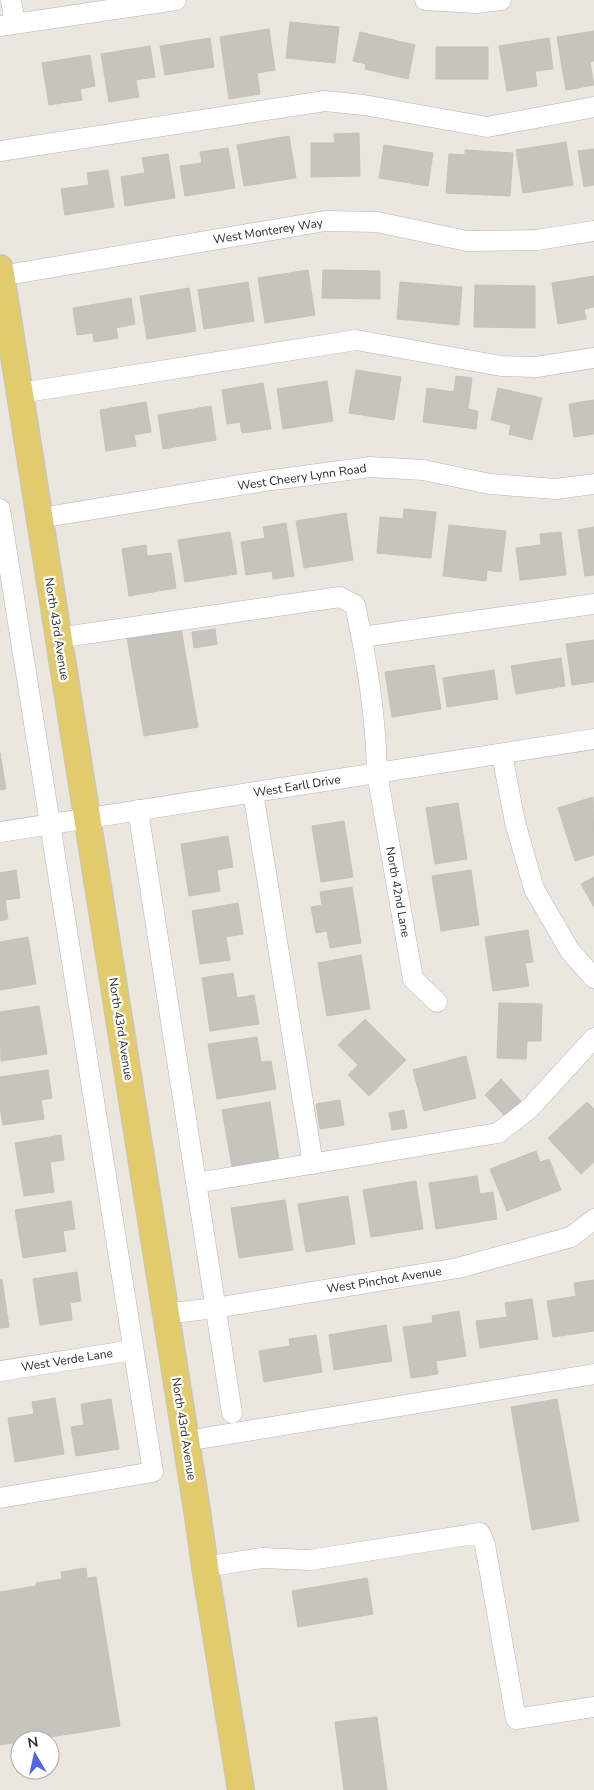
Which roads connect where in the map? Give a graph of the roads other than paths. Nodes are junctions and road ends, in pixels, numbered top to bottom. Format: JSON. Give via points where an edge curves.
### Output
{"nodes":[{"id":1,"x":11,"y":0,"type":"edge"},
{"id":2,"x":176,"y":0,"type":"edge"},
{"id":3,"x":425,"y":0,"type":"edge"},
{"id":4,"x":501,"y":0,"type":"edge"},
{"id":5,"x":126,"y":4,"type":"edge"},
{"id":6,"x":8,"y":25,"type":"edge"},
{"id":7,"x":594,"y":107,"type":"edge"},
{"id":8,"x":0,"y":150,"type":"edge"},
{"id":9,"x":594,"y":231,"type":"edge"},
{"id":10,"x":1,"y":272,"type":"edge"},
{"id":11,"x":594,"y":358,"type":"edge"},
{"id":12,"x":20,"y":393,"type":"junction"},
{"id":13,"x":594,"y":484,"type":"edge"},
{"id":14,"x":0,"y":509,"type":"edge"},
{"id":15,"x":40,"y":518,"type":"junction"},
{"id":16,"x":594,"y":604,"type":"edge"},
{"id":17,"x":362,"y":637,"type":"junction"},
{"id":18,"x":58,"y":638,"type":"junction"},
{"id":19,"x":594,"y":739,"type":"edge"},
{"id":20,"x":502,"y":755,"type":"junction"},
{"id":21,"x":377,"y":773,"type":"junction"},
{"id":22,"x":253,"y":792,"type":"junction"},
{"id":23,"x":138,"y":810,"type":"junction"},
{"id":24,"x":88,"y":817,"type":"junction"},
{"id":25,"x":50,"y":824,"type":"junction"},
{"id":26,"x":0,"y":832,"type":"edge"},
{"id":27,"x":594,"y":978,"type":"edge"},
{"id":28,"x":437,"y":1002,"type":"dead end"},
{"id":29,"x":594,"y":1038,"type":"edge"},
{"id":30,"x":313,"y":1164,"type":"junction"},
{"id":31,"x":196,"y":1182,"type":"junction"},
{"id":32,"x":594,"y":1219,"type":"edge"},
{"id":33,"x":216,"y":1308,"type":"junction"},
{"id":34,"x":165,"y":1314,"type":"junction"},
{"id":35,"x":133,"y":1350,"type":"junction"},
{"id":36,"x":0,"y":1371,"type":"edge"},
{"id":37,"x":594,"y":1374,"type":"edge"},
{"id":38,"x":232,"y":1413,"type":"dead end"},
{"id":39,"x":186,"y":1441,"type":"junction"},
{"id":40,"x":0,"y":1498,"type":"edge"},
{"id":41,"x":205,"y":1567,"type":"junction"},
{"id":42,"x":594,"y":1707,"type":"edge"},
{"id":43,"x":242,"y":1790,"type":"edge"}],
"edges":[{"from":1,"to":6,"type":"street"},
{"from":2,"to":5,"type":"street"},
{"from":3,"to":4,"type":"street","via":[[476,3]]},
{"from":5,"to":6,"type":"street"},
{"from":7,"to":8,"type":"street","via":[[487,127],[325,101]]},
{"from":9,"to":10,"type":"street","name":"West Monterey Way","via":[[537,240],[468,240],[377,222],[325,221]]},
{"from":10,"to":12,"type":"main road","name":"North 43rd Avenue"},
{"from":11,"to":12,"type":"street","via":[[536,367],[501,366],[356,340]]},
{"from":12,"to":15,"type":"main road","name":"North 43rd Avenue"},
{"from":13,"to":15,"type":"street","name":"West Cheery Lynn Road","via":[[556,489],[490,484],[423,470],[370,467]]},
{"from":14,"to":25,"type":"street"},
{"from":15,"to":18,"type":"main road","name":"North 43rd Avenue"},
{"from":16,"to":17,"type":"street"},
{"from":17,"to":18,"type":"street","name":"North 42nd Lane","via":[[355,605],[340,597]]},
{"from":17,"to":21,"type":"street","name":"North 42nd Lane","via":[[377,748]]},
{"from":18,"to":24,"type":"main road","name":"North 43rd Avenue"},
{"from":19,"to":20,"type":"street","name":"West Earll Drive"},
{"from":20,"to":21,"type":"street","name":"West Earll Drive"},
{"from":20,"to":27,"type":"street","via":[[515,822],[534,889],[570,950]]},
{"from":21,"to":22,"type":"street","name":"West Earll Drive"},
{"from":21,"to":28,"type":"street","name":"North 42nd Lane","via":[[413,979]]},
{"from":22,"to":23,"type":"street","name":"West Earll Drive"},
{"from":22,"to":30,"type":"street"},
{"from":23,"to":24,"type":"street","name":"West Earll Drive"},
{"from":23,"to":31,"type":"street"},
{"from":24,"to":25,"type":"street","name":"West Earll Drive"},
{"from":24,"to":34,"type":"main road","name":"North 43rd Avenue"},
{"from":25,"to":26,"type":"street","name":"West Earll Drive"},
{"from":25,"to":35,"type":"street"},
{"from":29,"to":30,"type":"street","via":[[530,1108],[498,1132]]},
{"from":30,"to":31,"type":"street"},
{"from":31,"to":33,"type":"street"},
{"from":32,"to":33,"type":"street","name":"West Pinchot Avenue","via":[[571,1238],[458,1268]]},
{"from":33,"to":34,"type":"street","name":"West Pinchot Avenue"},
{"from":33,"to":38,"type":"street"},
{"from":34,"to":39,"type":"main road","name":"North 43rd Avenue"},
{"from":35,"to":36,"type":"street","name":"West Verde Lane"},
{"from":35,"to":40,"type":"street","via":[[153,1472]]},
{"from":37,"to":39,"type":"street"},
{"from":39,"to":41,"type":"main road","name":"North 43rd Avenue"},
{"from":41,"to":42,"type":"street","via":[[262,1558],[310,1560],[480,1533],[485,1545],[516,1719]]},
{"from":41,"to":43,"type":"main road","name":"North 43rd Avenue"}]}
